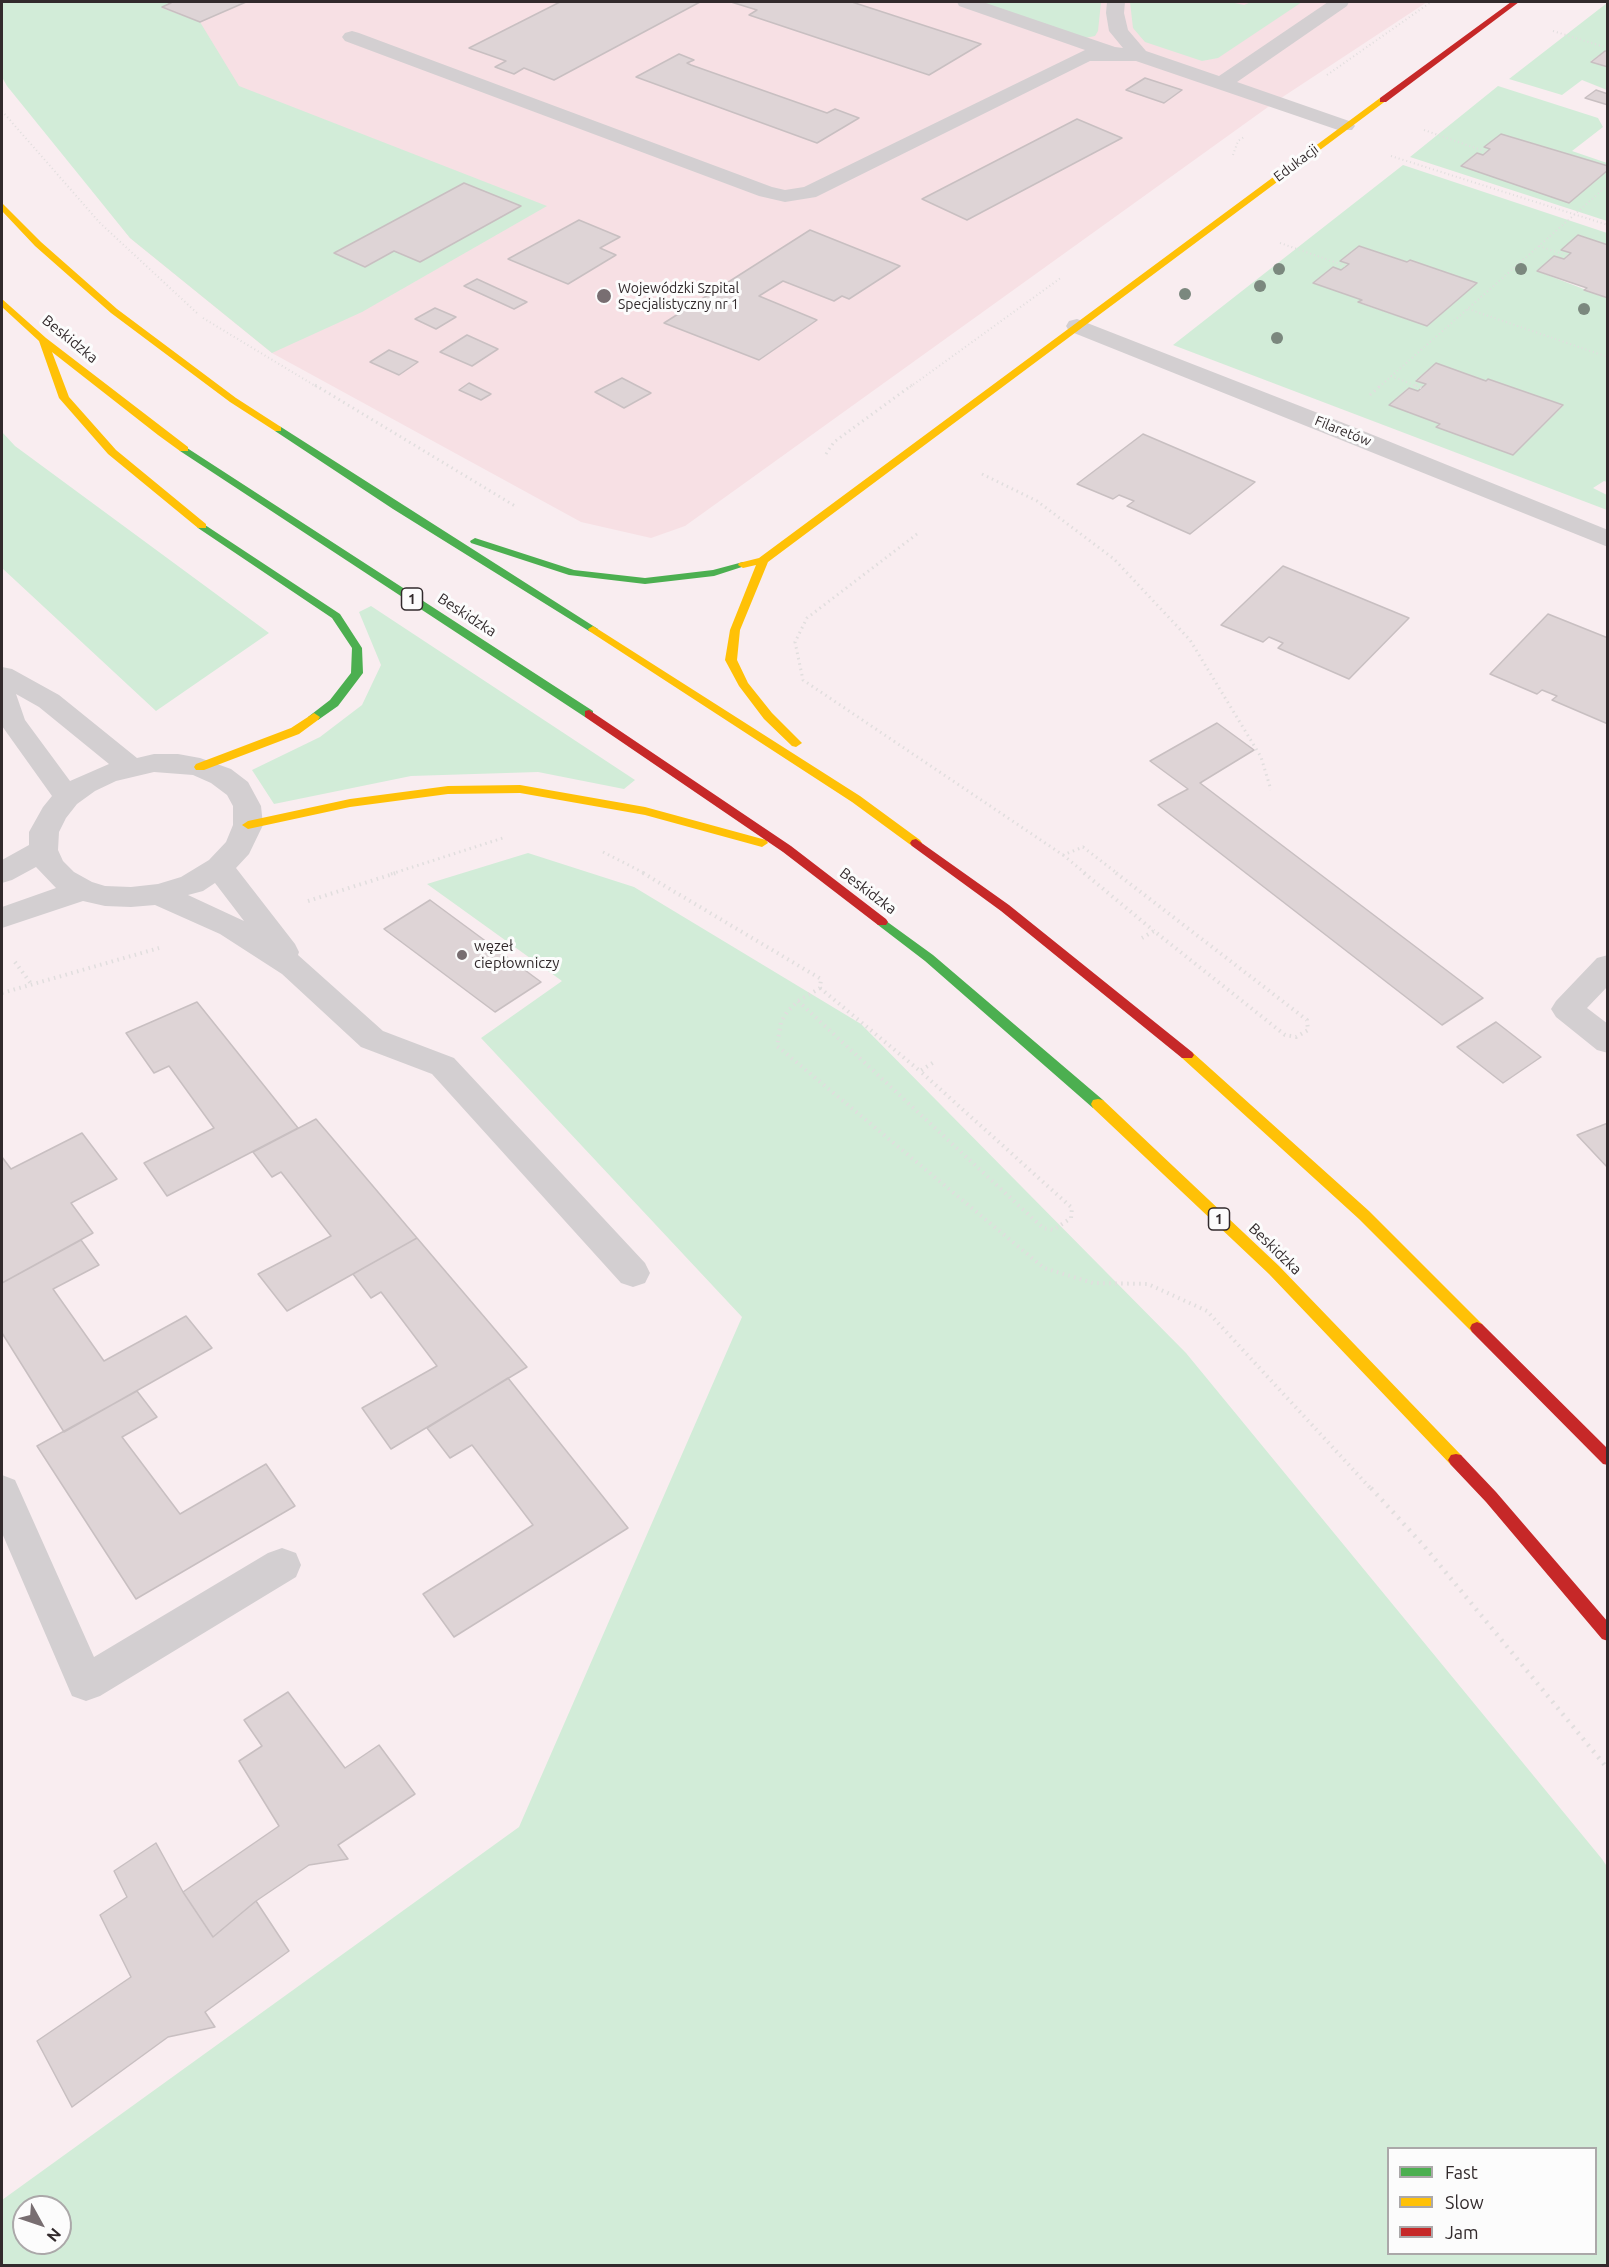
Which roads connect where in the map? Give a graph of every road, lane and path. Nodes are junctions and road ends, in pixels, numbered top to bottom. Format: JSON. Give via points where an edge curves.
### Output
{"nodes":[{"id":1,"x":966,"y":2,"type":"edge"},
{"id":2,"x":1116,"y":2,"type":"edge"},
{"id":3,"x":1340,"y":2,"type":"edge"},
{"id":4,"x":1515,"y":2,"type":"edge"},
{"id":5,"x":1553,"y":31,"type":"dead end"},
{"id":6,"x":352,"y":38,"type":"dead end"},
{"id":7,"x":1608,"y":48,"type":"edge"},
{"id":8,"x":1114,"y":53,"type":"junction"},
{"id":9,"x":1139,"y":56,"type":"junction"},
{"id":10,"x":1221,"y":84,"type":"junction"},
{"id":11,"x":2,"y":111,"type":"edge"},
{"id":12,"x":1345,"y":126,"type":"junction"},
{"id":13,"x":1424,"y":130,"type":"dead end"},
{"id":14,"x":1487,"y":152,"type":"dead end"},
{"id":15,"x":1391,"y":156,"type":"dead end"},
{"id":16,"x":1608,"y":185,"type":"edge"},
{"id":17,"x":2,"y":206,"type":"edge"},
{"id":18,"x":1574,"y":214,"type":"junction"},
{"id":19,"x":1608,"y":225,"type":"edge"},
{"id":20,"x":1280,"y":243,"type":"dead end"},
{"id":21,"x":1539,"y":246,"type":"junction"},
{"id":22,"x":1568,"y":256,"type":"dead end"},
{"id":23,"x":1346,"y":266,"type":"dead end"},
{"id":24,"x":2,"y":302,"type":"edge"},
{"id":25,"x":1467,"y":309,"type":"junction"},
{"id":26,"x":1077,"y":326,"type":"junction"},
{"id":27,"x":43,"y":340,"type":"junction"},
{"id":28,"x":1608,"y":357,"type":"edge"},
{"id":29,"x":1391,"y":376,"type":"junction"},
{"id":30,"x":1422,"y":388,"type":"dead end"},
{"id":31,"x":1333,"y":427,"type":"junction"},
{"id":32,"x":982,"y":474,"type":"dead end"},
{"id":33,"x":520,"y":509,"type":"dead end"},
{"id":34,"x":425,"y":525,"type":"junction"},
{"id":35,"x":917,"y":534,"type":"dead end"},
{"id":36,"x":1608,"y":539,"type":"edge"},
{"id":37,"x":763,"y":560,"type":"junction"},
{"id":38,"x":2,"y":675,"type":"edge"},
{"id":39,"x":2,"y":694,"type":"edge"},
{"id":40,"x":130,"y":767,"type":"junction"},
{"id":41,"x":200,"y":767,"type":"junction"},
{"id":42,"x":1272,"y":790,"type":"dead end"},
{"id":43,"x":67,"y":797,"type":"junction"},
{"id":44,"x":856,"y":799,"type":"junction"},
{"id":45,"x":248,"y":825,"type":"junction"},
{"id":46,"x":511,"y":835,"type":"dead end"},
{"id":47,"x":787,"y":849,"type":"junction"},
{"id":48,"x":43,"y":850,"type":"junction"},
{"id":49,"x":601,"y":850,"type":"dead end"},
{"id":50,"x":1063,"y":855,"type":"junction"},
{"id":51,"x":219,"y":867,"type":"junction"},
{"id":52,"x":2,"y":873,"type":"edge"},
{"id":53,"x":82,"y":890,"type":"junction"},
{"id":54,"x":158,"y":894,"type":"junction"},
{"id":55,"x":303,"y":903,"type":"dead end"},
{"id":56,"x":2,"y":918,"type":"edge"},
{"id":57,"x":1154,"y":931,"type":"junction"},
{"id":58,"x":1142,"y":938,"type":"dead end"},
{"id":59,"x":168,"y":945,"type":"dead end"},
{"id":60,"x":14,"y":961,"type":"dead end"},
{"id":61,"x":293,"y":966,"type":"junction"},
{"id":62,"x":1608,"y":966,"type":"edge"},
{"id":63,"x":32,"y":985,"type":"junction"},
{"id":64,"x":820,"y":988,"type":"junction"},
{"id":65,"x":2,"y":993,"type":"edge"},
{"id":66,"x":798,"y":1001,"type":"junction"},
{"id":67,"x":1608,"y":1041,"type":"edge"},
{"id":68,"x":934,"y":1062,"type":"dead end"},
{"id":69,"x":920,"y":1071,"type":"junction"},
{"id":70,"x":633,"y":1273,"type":"dead end"},
{"id":71,"x":1608,"y":1459,"type":"edge"},
{"id":72,"x":2,"y":1491,"type":"edge"},
{"id":73,"x":282,"y":1565,"type":"dead end"},
{"id":74,"x":1608,"y":1634,"type":"edge"},
{"id":75,"x":1608,"y":1769,"type":"edge"}],
"edges":[{"from":1,"to":8,"type":"street"},
{"from":2,"to":9,"type":"street","via":[[1119,31]]},
{"from":3,"to":10,"type":"street"},
{"from":4,"to":12,"type":"main road","name":"Edukacji"},
{"from":5,"to":7,"type":"path"},
{"from":6,"to":8,"type":"street","via":[[785,196],[809,193],[1086,55]]},
{"from":8,"to":9,"type":"street"},
{"from":9,"to":10,"type":"street"},
{"from":10,"to":12,"type":"street"},
{"from":11,"to":33,"type":"path","via":[[100,223],[199,315]]},
{"from":12,"to":26,"type":"main road","name":"Edukacji"},
{"from":13,"to":14,"type":"path"},
{"from":15,"to":18,"type":"path"},
{"from":16,"to":18,"type":"path"},
{"from":17,"to":34,"type":"main road","via":[[38,244],[141,332],[233,400]]},
{"from":18,"to":19,"type":"path"},
{"from":18,"to":21,"type":"path"},
{"from":20,"to":23,"type":"path"},
{"from":21,"to":22,"type":"path"},
{"from":21,"to":25,"type":"path"},
{"from":24,"to":27,"type":"main road","name":"Beskidzka","number":"1"},
{"from":25,"to":28,"type":"path"},
{"from":25,"to":29,"type":"path"},
{"from":26,"to":31,"type":"street","name":"Filaretów"},
{"from":26,"to":37,"type":"main road","name":"Edukacji"},
{"from":27,"to":41,"type":"main road","via":[[64,398],[112,452],[191,518],[336,616],[357,648],[357,673],[334,704],[295,731]]},
{"from":27,"to":47,"type":"main road","name":"Beskidzka","number":"1","via":[[161,433],[561,695]]},
{"from":29,"to":30,"type":"path"},
{"from":29,"to":31,"type":"path"},
{"from":31,"to":36,"type":"street","name":"Filaretów"},
{"from":32,"to":42,"type":"path","via":[[1037,501],[1114,559],[1190,640],[1261,757]]},
{"from":34,"to":37,"type":"main road","via":[[573,573],[635,580],[714,573]]},
{"from":34,"to":44,"type":"main road","via":[[629,651]]},
{"from":35,"to":50,"type":"path","via":[[807,618],[795,642],[803,680]]},
{"from":37,"to":44,"type":"main road","via":[[735,630],[731,660],[742,684],[768,716]]},
{"from":38,"to":40,"type":"street","via":[[49,701]]},
{"from":39,"to":43,"type":"street","via":[[12,721]]},
{"from":40,"to":41,"type":"street","via":[[178,763]]},
{"from":40,"to":43,"type":"street","via":[[107,774]]},
{"from":41,"to":45,"type":"street","via":[[222,776],[238,789],[247,806]]},
{"from":43,"to":48,"type":"street","via":[[44,832]]},
{"from":44,"to":71,"type":"main road","via":[[1005,908],[1174,1044],[1364,1215]]},
{"from":45,"to":47,"type":"main road","via":[[350,803],[437,791],[520,789],[645,811]]},
{"from":45,"to":51,"type":"street","via":[[238,847]]},
{"from":46,"to":55,"type":"path"},
{"from":47,"to":74,"type":"main road","name":"Beskidzka","number":"1","via":[[929,958],[1057,1068],[1265,1262],[1491,1497]]},
{"from":48,"to":52,"type":"street"},
{"from":48,"to":53,"type":"street","via":[[50,866]]},
{"from":49,"to":64,"type":"path","via":[[663,883],[820,979]]},
{"from":50,"to":57,"type":"path"},
{"from":50,"to":57,"type":"path","via":[[1083,847],[1307,1020],[1308,1030],[1296,1037],[1286,1035]]},
{"from":51,"to":54,"type":"street","via":[[192,884]]},
{"from":51,"to":61,"type":"street"},
{"from":53,"to":54,"type":"street","via":[[105,896]]},
{"from":53,"to":56,"type":"street"},
{"from":54,"to":61,"type":"street","via":[[231,927]]},
{"from":57,"to":58,"type":"path"},
{"from":59,"to":63,"type":"path"},
{"from":60,"to":63,"type":"path"},
{"from":61,"to":70,"type":"street","via":[[372,1039],[443,1066]]},
{"from":62,"to":67,"type":"street","via":[[1567,1009]]},
{"from":63,"to":65,"type":"path"},
{"from":64,"to":66,"type":"path"},
{"from":64,"to":69,"type":"path"},
{"from":66,"to":69,"type":"path","via":[[1043,1228],[1053,1230],[1071,1218],[1072,1208]]},
{"from":66,"to":75,"type":"path","via":[[781,1022],[777,1046],[1044,1268],[1093,1283],[1148,1284],[1207,1311],[1424,1545]]},
{"from":68,"to":69,"type":"path"},
{"from":72,"to":73,"type":"street","via":[[86,1683]]}]}
